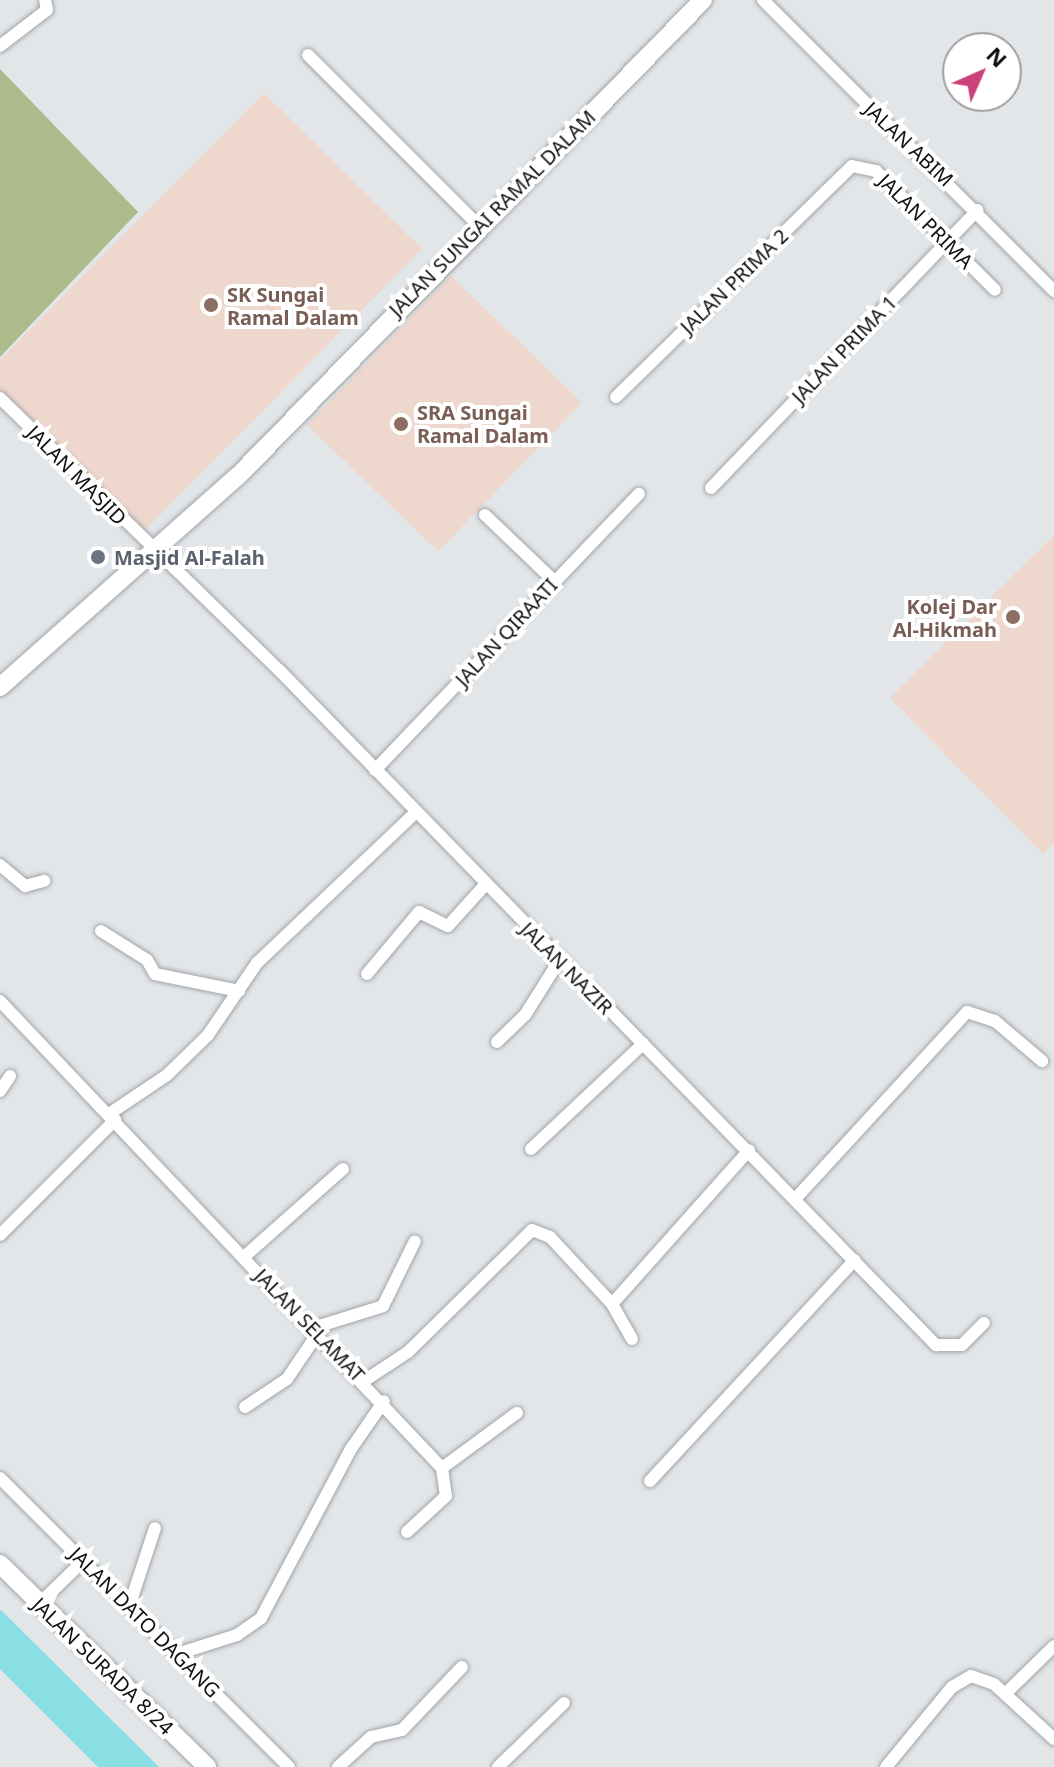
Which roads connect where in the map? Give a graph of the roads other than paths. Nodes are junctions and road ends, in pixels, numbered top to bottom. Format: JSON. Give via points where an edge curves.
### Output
{"nodes":[{"id":1,"x":45,"y":0,"type":"edge"},
{"id":2,"x":703,"y":0,"type":"edge"},
{"id":3,"x":763,"y":0,"type":"edge"},
{"id":4,"x":0,"y":46,"type":"edge"},
{"id":5,"x":308,"y":55,"type":"dead end"},
{"id":6,"x":852,"y":166,"type":"joint"},
{"id":7,"x":978,"y":210,"type":"junction"},
{"id":8,"x":479,"y":226,"type":"junction"},
{"id":9,"x":947,"y":243,"type":"junction"},
{"id":10,"x":995,"y":290,"type":"dead end"},
{"id":11,"x":1054,"y":291,"type":"edge"},
{"id":12,"x":616,"y":397,"type":"dead end"},
{"id":13,"x":0,"y":398,"type":"edge"},
{"id":14,"x":711,"y":488,"type":"dead end"},
{"id":15,"x":639,"y":494,"type":"dead end"},
{"id":16,"x":485,"y":515,"type":"dead end"},
{"id":17,"x":153,"y":553,"type":"junction"},
{"id":18,"x":554,"y":581,"type":"junction"},
{"id":19,"x":0,"y":687,"type":"edge"},
{"id":20,"x":375,"y":770,"type":"junction"},
{"id":21,"x":413,"y":815,"type":"junction"},
{"id":22,"x":0,"y":865,"type":"edge"},
{"id":23,"x":44,"y":881,"type":"dead end"},
{"id":24,"x":484,"y":886,"type":"junction"},
{"id":25,"x":101,"y":931,"type":"dead end"},
{"id":26,"x":559,"y":961,"type":"junction"},
{"id":27,"x":367,"y":974,"type":"dead end"},
{"id":28,"x":239,"y":991,"type":"junction"},
{"id":29,"x":0,"y":1001,"type":"edge"},
{"id":30,"x":497,"y":1042,"type":"dead end"},
{"id":31,"x":643,"y":1044,"type":"junction"},
{"id":32,"x":1042,"y":1061,"type":"dead end"},
{"id":33,"x":10,"y":1076,"type":"dead end"},
{"id":34,"x":0,"y":1091,"type":"edge"},
{"id":35,"x":112,"y":1117,"type":"junction"},
{"id":36,"x":531,"y":1149,"type":"dead end"},
{"id":37,"x":749,"y":1150,"type":"junction"},
{"id":38,"x":343,"y":1169,"type":"dead end"},
{"id":39,"x":796,"y":1198,"type":"junction"},
{"id":40,"x":0,"y":1235,"type":"edge"},
{"id":41,"x":415,"y":1241,"type":"dead end"},
{"id":42,"x":245,"y":1256,"type":"junction"},
{"id":43,"x":855,"y":1260,"type":"junction"},
{"id":44,"x":612,"y":1304,"type":"junction"},
{"id":45,"x":984,"y":1323,"type":"dead end"},
{"id":46,"x":315,"y":1331,"type":"junction"},
{"id":47,"x":632,"y":1339,"type":"dead end"},
{"id":48,"x":364,"y":1381,"type":"junction"},
{"id":49,"x":384,"y":1401,"type":"junction"},
{"id":50,"x":245,"y":1407,"type":"dead end"},
{"id":51,"x":517,"y":1413,"type":"dead end"},
{"id":52,"x":442,"y":1468,"type":"junction"},
{"id":53,"x":0,"y":1478,"type":"edge"},
{"id":54,"x":650,"y":1481,"type":"dead end"},
{"id":55,"x":155,"y":1528,"type":"dead end"},
{"id":56,"x":407,"y":1532,"type":"dead end"},
{"id":57,"x":84,"y":1560,"type":"junction"},
{"id":58,"x":0,"y":1564,"type":"edge"},
{"id":59,"x":40,"y":1603,"type":"junction"},
{"id":60,"x":129,"y":1607,"type":"junction"},
{"id":61,"x":1054,"y":1646,"type":"edge"},
{"id":62,"x":177,"y":1654,"type":"junction"},
{"id":63,"x":462,"y":1667,"type":"dead end"},
{"id":64,"x":1006,"y":1693,"type":"junction"},
{"id":65,"x":564,"y":1703,"type":"dead end"},
{"id":66,"x":1054,"y":1739,"type":"edge"},
{"id":67,"x":207,"y":1767,"type":"edge"},
{"id":68,"x":289,"y":1767,"type":"edge"},
{"id":69,"x":338,"y":1767,"type":"edge"},
{"id":70,"x":498,"y":1767,"type":"edge"},
{"id":71,"x":886,"y":1767,"type":"edge"}],
"edges":[{"from":1,"to":4,"type":"street","via":[[47,10]]},
{"from":2,"to":8,"type":"street","name":"JALAN SUNGAI RAMAL DALAM"},
{"from":3,"to":7,"type":"street","name":"JALAN ABIM"},
{"from":5,"to":8,"type":"street"},
{"from":6,"to":9,"type":"street","name":"JALAN PRIMA","via":[[876,171]]},
{"from":6,"to":12,"type":"street","name":"JALAN PRIMA 2"},
{"from":7,"to":9,"type":"street","name":"JALAN PRIMA 1"},
{"from":7,"to":11,"type":"street","name":"JALAN ABIM"},
{"from":8,"to":17,"type":"street","name":"JALAN SUNGAI RAMAL DALAM","via":[[239,475]]},
{"from":9,"to":10,"type":"street","name":"JALAN PRIMA"},
{"from":9,"to":14,"type":"street","name":"JALAN PRIMA 1"},
{"from":13,"to":17,"type":"street","name":"JALAN MASJID"},
{"from":15,"to":18,"type":"street","name":"JALAN QIRAATI"},
{"from":16,"to":18,"type":"street"},
{"from":17,"to":19,"type":"street","name":"JALAN SUNGAI RAMAL DALAM"},
{"from":17,"to":20,"type":"street","name":"JALAN NAZIR"},
{"from":18,"to":20,"type":"street","name":"JALAN QIRAATI"},
{"from":20,"to":21,"type":"street","name":"JALAN NAZIR"},
{"from":21,"to":24,"type":"street","name":"JALAN NAZIR"},
{"from":21,"to":28,"type":"street","via":[[257,963]]},
{"from":22,"to":23,"type":"street","via":[[25,886]]},
{"from":24,"to":26,"type":"street","name":"JALAN NAZIR"},
{"from":24,"to":27,"type":"street","via":[[448,926],[419,912]]},
{"from":25,"to":28,"type":"street","via":[[147,960],[155,974]]},
{"from":26,"to":30,"type":"street","via":[[525,1015]]},
{"from":26,"to":31,"type":"street","name":"JALAN NAZIR"},
{"from":28,"to":35,"type":"street","via":[[167,1075]]},
{"from":29,"to":35,"type":"street","name":"JALAN SELAMAT"},
{"from":31,"to":36,"type":"street"},
{"from":31,"to":37,"type":"street","name":"JALAN NAZIR"},
{"from":32,"to":39,"type":"street","via":[[995,1021],[967,1012]]},
{"from":33,"to":34,"type":"street"},
{"from":35,"to":40,"type":"street"},
{"from":35,"to":42,"type":"street","name":"JALAN SELAMAT"},
{"from":37,"to":39,"type":"street","name":"JALAN NAZIR"},
{"from":37,"to":44,"type":"street"},
{"from":38,"to":42,"type":"street"},
{"from":39,"to":43,"type":"street","name":"JALAN NAZIR"},
{"from":41,"to":46,"type":"street","via":[[383,1306]]},
{"from":42,"to":46,"type":"street","name":"JALAN SELAMAT"},
{"from":43,"to":45,"type":"street","name":"JALAN NAZIR","via":[[936,1345],[962,1345]]},
{"from":43,"to":54,"type":"street"},
{"from":44,"to":47,"type":"street"},
{"from":44,"to":48,"type":"street","via":[[550,1237],[532,1230],[408,1352]]},
{"from":46,"to":48,"type":"street","name":"JALAN SELAMAT"},
{"from":46,"to":50,"type":"street","via":[[287,1379]]},
{"from":48,"to":49,"type":"street","name":"JALAN SELAMAT"},
{"from":49,"to":52,"type":"street","name":"JALAN SELAMAT"},
{"from":49,"to":62,"type":"street","via":[[351,1449],[261,1618],[237,1635]]},
{"from":51,"to":52,"type":"street"},
{"from":52,"to":56,"type":"street","via":[[446,1496]]},
{"from":53,"to":57,"type":"street","name":"JALAN DATO DAGANG"},
{"from":55,"to":60,"type":"street"},
{"from":57,"to":59,"type":"street"},
{"from":57,"to":60,"type":"street","name":"JALAN DATO DAGANG"},
{"from":58,"to":59,"type":"street","name":"JALAN SURADA 8/24"},
{"from":59,"to":67,"type":"street","name":"JALAN SURADA 8/24"},
{"from":60,"to":62,"type":"street","name":"JALAN DATO DAGANG"},
{"from":61,"to":64,"type":"street"},
{"from":62,"to":68,"type":"street","name":"JALAN DATO DAGANG"},
{"from":63,"to":69,"type":"street","via":[[402,1730],[362,1743]]},
{"from":64,"to":66,"type":"street"},
{"from":64,"to":71,"type":"street","via":[[982,1678],[962,1679]]},
{"from":65,"to":70,"type":"street"}]}
